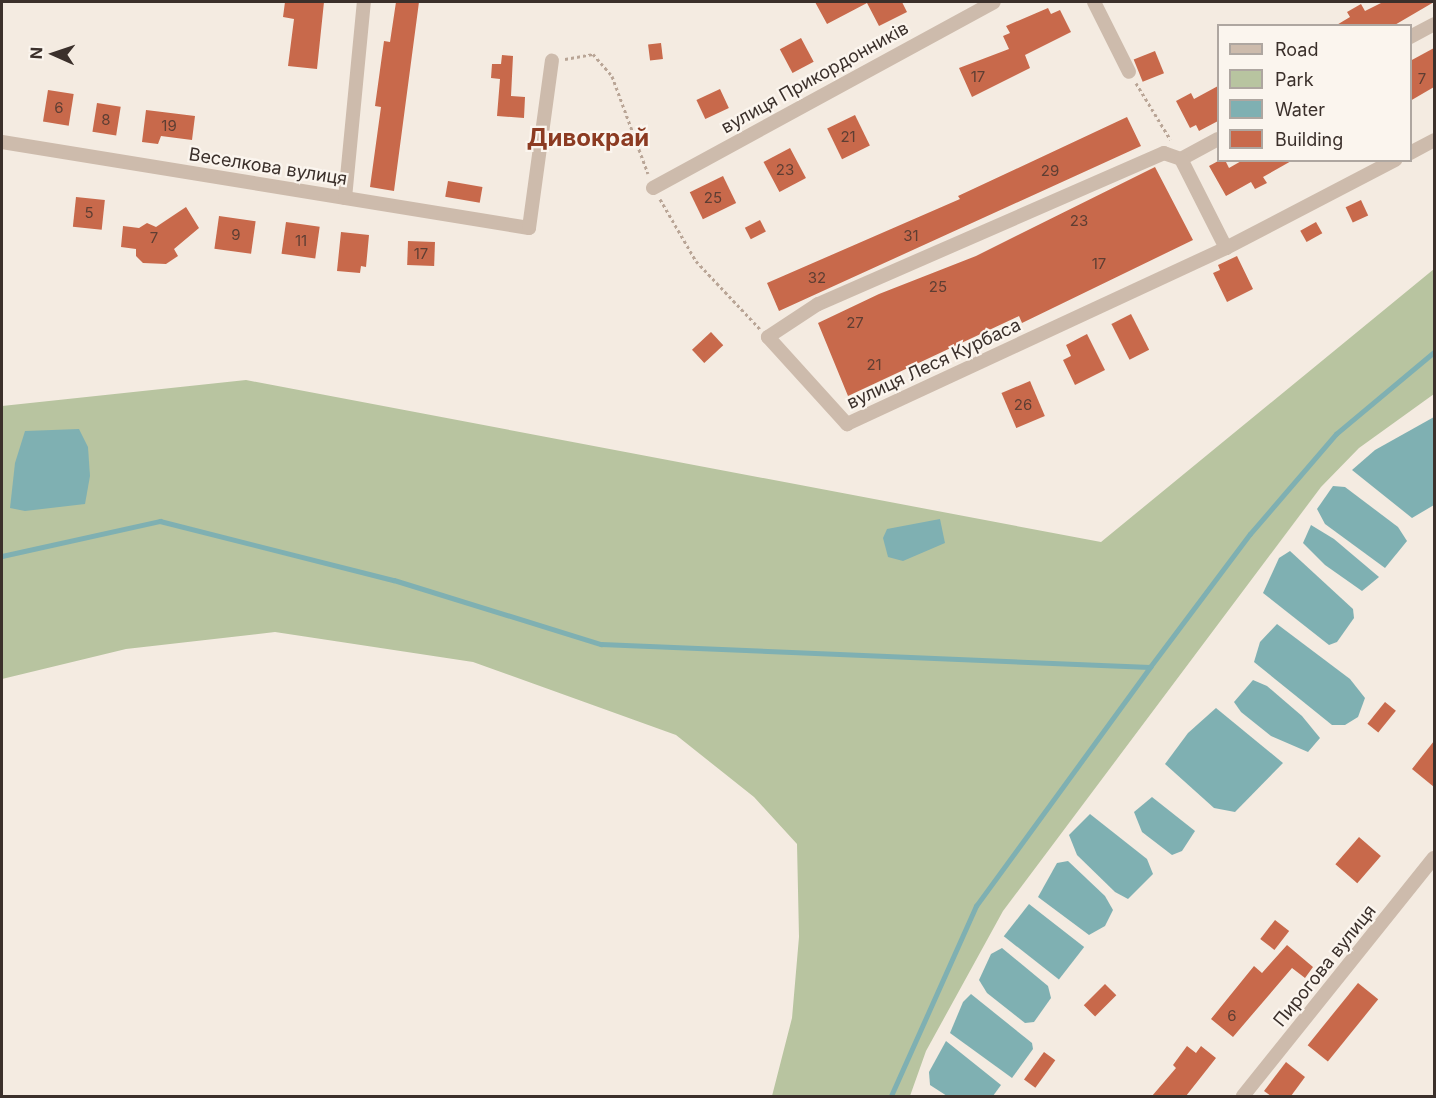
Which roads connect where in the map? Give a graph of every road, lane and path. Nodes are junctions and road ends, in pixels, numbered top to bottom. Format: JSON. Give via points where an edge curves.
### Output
{"nodes":[{"id":1,"x":364,"y":2,"type":"edge"},
{"id":2,"x":994,"y":2,"type":"edge"},
{"id":3,"x":1094,"y":2,"type":"edge"},
{"id":4,"x":1434,"y":24,"type":"edge"},
{"id":5,"x":1412,"y":36,"type":"edge"},
{"id":6,"x":552,"y":61,"type":"dead end"},
{"id":7,"x":1129,"y":72,"type":"joint"},
{"id":8,"x":1217,"y":140,"type":"edge"},
{"id":9,"x":1434,"y":140,"type":"edge"},
{"id":10,"x":2,"y":142,"type":"edge"},
{"id":11,"x":1412,"y":152,"type":"edge"},
{"id":12,"x":1181,"y":159,"type":"junction"},
{"id":13,"x":1391,"y":162,"type":"edge"},
{"id":14,"x":653,"y":188,"type":"dead end"},
{"id":15,"x":345,"y":198,"type":"junction"},
{"id":16,"x":1226,"y":248,"type":"junction"},
{"id":17,"x":1434,"y":858,"type":"edge"},
{"id":18,"x":1243,"y":1096,"type":"edge"}],
"edges":[{"from":1,"to":15,"type":"street"},
{"from":2,"to":14,"type":"street","name":"вулиця Прикордонників"},
{"from":3,"to":7,"type":"street"},
{"from":4,"to":5,"type":"street"},
{"from":6,"to":15,"type":"street","name":"Веселкова вулиця","via":[[529,228]]},
{"from":7,"to":12,"type":"path"},
{"from":8,"to":12,"type":"street"},
{"from":9,"to":11,"type":"street"},
{"from":10,"to":15,"type":"street","name":"Веселкова вулиця"},
{"from":12,"to":16,"type":"street"},
{"from":12,"to":16,"type":"street","name":"вулиця Леся Курбаса","via":[[1164,153],[818,304],[768,337],[847,424]]},
{"from":13,"to":16,"type":"street","name":"вулиця Леся Курбаса"},
{"from":17,"to":18,"type":"street","name":"Пирогова вулиця"}]}
